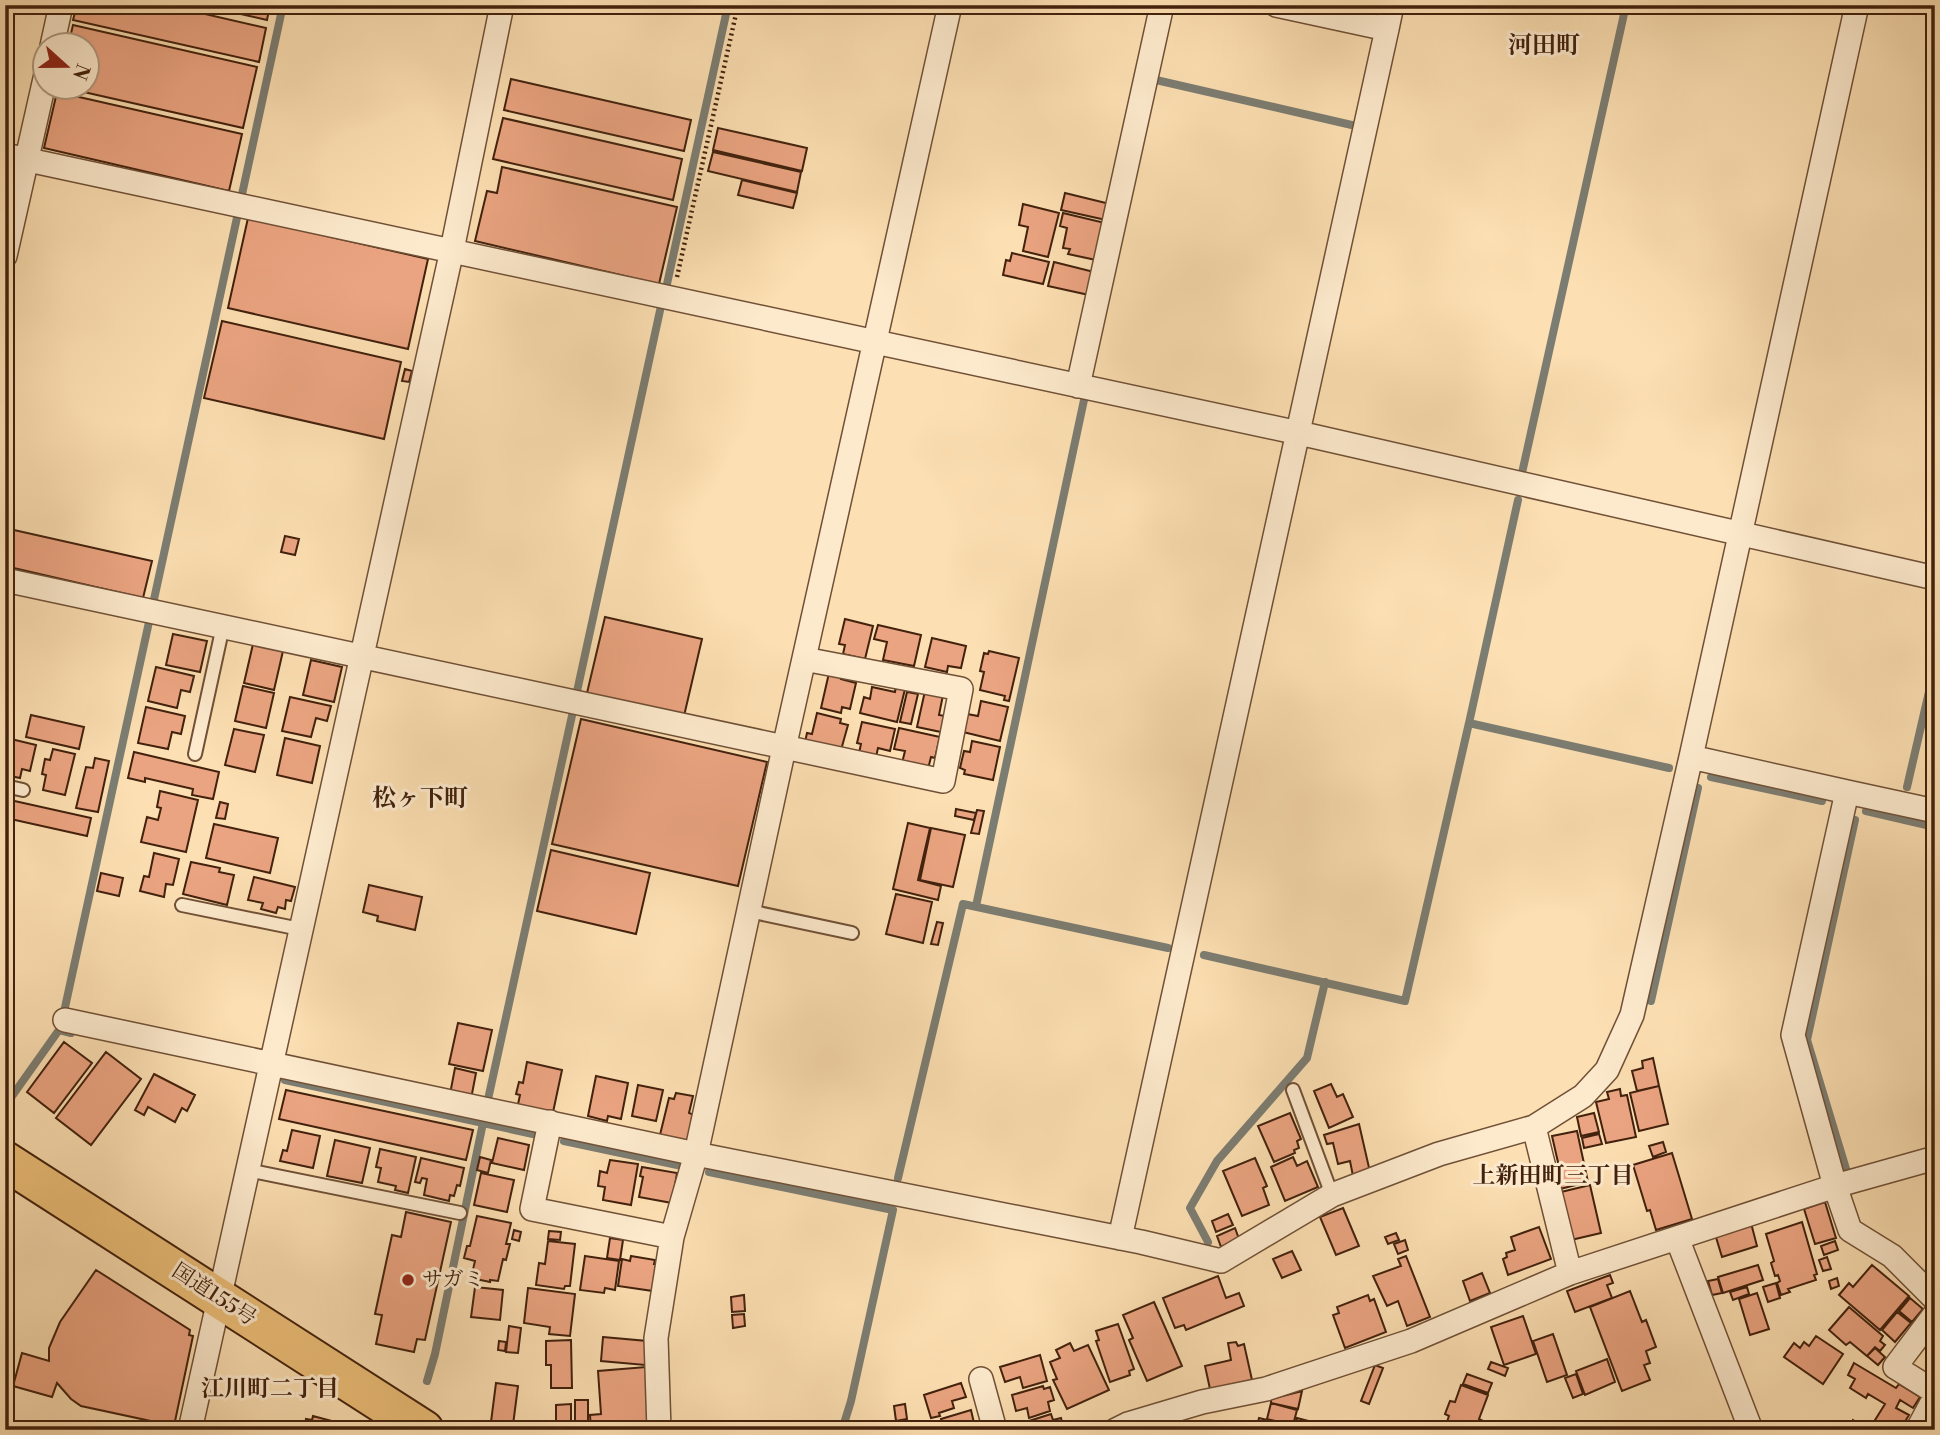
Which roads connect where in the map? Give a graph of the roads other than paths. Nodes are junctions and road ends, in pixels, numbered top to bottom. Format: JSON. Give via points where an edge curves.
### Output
{"nodes":[{"id":1,"x":61,"y":5,"type":"edge"},
{"id":2,"x":502,"y":5,"type":"edge"},
{"id":3,"x":950,"y":5,"type":"edge"},
{"id":4,"x":1162,"y":5,"type":"edge"},
{"id":5,"x":1276,"y":5,"type":"edge"},
{"id":6,"x":1392,"y":5,"type":"edge"},
{"id":7,"x":1857,"y":5,"type":"edge"},
{"id":8,"x":1387,"y":29,"type":"junction"},
{"id":9,"x":55,"y":32,"type":"edge"},
{"id":10,"x":36,"y":102,"type":"edge"},
{"id":11,"x":16,"y":157,"type":"edge"},
{"id":12,"x":452,"y":250,"type":"junction"},
{"id":13,"x":5,"y":257,"type":"edge"},
{"id":14,"x":876,"y":342,"type":"junction"},
{"id":15,"x":1078,"y":386,"type":"junction"},
{"id":16,"x":1299,"y":433,"type":"junction"},
{"id":17,"x":1740,"y":534,"type":"junction"},
{"id":18,"x":1935,"y":578,"type":"edge"},
{"id":19,"x":5,"y":580,"type":"edge"},
{"id":20,"x":223,"y":626,"type":"junction"},
{"id":21,"x":362,"y":656,"type":"junction"},
{"id":22,"x":804,"y":659,"type":"junction"},
{"id":23,"x":784,"y":748,"type":"junction"},
{"id":24,"x":195,"y":754,"type":"dead end"},
{"id":25,"x":1691,"y":757,"type":"junction"},
{"id":26,"x":5,"y":786,"type":"edge"},
{"id":27,"x":23,"y":790,"type":"dead end"},
{"id":28,"x":1847,"y":792,"type":"junction"},
{"id":29,"x":1935,"y":811,"type":"edge"},
{"id":30,"x":182,"y":905,"type":"dead end"},
{"id":31,"x":748,"y":911,"type":"junction"},
{"id":32,"x":300,"y":929,"type":"junction"},
{"id":33,"x":852,"y":933,"type":"dead end"},
{"id":34,"x":65,"y":1020,"type":"dead end"},
{"id":35,"x":270,"y":1063,"type":"junction"},
{"id":36,"x":1293,"y":1090,"type":"dead end"},
{"id":37,"x":550,"y":1122,"type":"junction"},
{"id":38,"x":1534,"y":1127,"type":"junction"},
{"id":39,"x":696,"y":1154,"type":"junction"},
{"id":40,"x":1935,"y":1158,"type":"edge"},
{"id":41,"x":5,"y":1161,"type":"edge"},
{"id":42,"x":247,"y":1170,"type":"junction"},
{"id":43,"x":1835,"y":1186,"type":"junction"},
{"id":44,"x":1332,"y":1195,"type":"junction"},
{"id":45,"x":460,"y":1213,"type":"dead end"},
{"id":46,"x":672,"y":1237,"type":"junction"},
{"id":47,"x":1120,"y":1238,"type":"junction"},
{"id":48,"x":1676,"y":1238,"type":"junction"},
{"id":49,"x":1570,"y":1273,"type":"junction"},
{"id":50,"x":219,"y":1298,"type":"junction"},
{"id":51,"x":1935,"y":1299,"type":"edge"},
{"id":52,"x":1935,"y":1314,"type":"edge"},
{"id":53,"x":981,"y":1379,"type":"dead end"},
{"id":54,"x":1935,"y":1395,"type":"edge"},
{"id":55,"x":190,"y":1430,"type":"edge"},
{"id":56,"x":424,"y":1430,"type":"edge"},
{"id":57,"x":659,"y":1430,"type":"edge"},
{"id":58,"x":995,"y":1430,"type":"edge"},
{"id":59,"x":1116,"y":1430,"type":"edge"},
{"id":60,"x":1751,"y":1430,"type":"edge"},
{"id":61,"x":1922,"y":1430,"type":"edge"}],
"edges":[{"from":1,"to":9,"type":"street"},
{"from":2,"to":12,"type":"street"},
{"from":3,"to":14,"type":"street"},
{"from":4,"to":15,"type":"street"},
{"from":5,"to":8,"type":"street"},
{"from":6,"to":8,"type":"street"},
{"from":7,"to":17,"type":"street"},
{"from":8,"to":16,"type":"street"},
{"from":10,"to":11,"type":"street"},
{"from":11,"to":12,"type":"street"},
{"from":11,"to":13,"type":"street"},
{"from":12,"to":14,"type":"street"},
{"from":12,"to":21,"type":"street"},
{"from":14,"to":15,"type":"street"},
{"from":14,"to":22,"type":"street"},
{"from":15,"to":16,"type":"street"},
{"from":16,"to":17,"type":"street"},
{"from":16,"to":47,"type":"street"},
{"from":17,"to":18,"type":"street"},
{"from":17,"to":25,"type":"street"},
{"from":19,"to":20,"type":"street"},
{"from":20,"to":21,"type":"street"},
{"from":20,"to":24,"type":"lane"},
{"from":21,"to":23,"type":"street"},
{"from":21,"to":32,"type":"street"},
{"from":22,"to":23,"type":"street"},
{"from":22,"to":23,"type":"street","via":[[961,689],[943,781]]},
{"from":23,"to":31,"type":"street"},
{"from":25,"to":28,"type":"street"},
{"from":25,"to":38,"type":"street","via":[[1632,1015],[1621,1042],[1606,1070],[1583,1096]]},
{"from":26,"to":27,"type":"lane"},
{"from":28,"to":29,"type":"street"},
{"from":28,"to":43,"type":"street","via":[[1793,1035]]},
{"from":30,"to":32,"type":"lane"},
{"from":31,"to":33,"type":"lane"},
{"from":31,"to":39,"type":"street"},
{"from":32,"to":35,"type":"street"},
{"from":34,"to":35,"type":"street"},
{"from":35,"to":37,"type":"street"},
{"from":35,"to":42,"type":"street"},
{"from":36,"to":44,"type":"lane"},
{"from":37,"to":39,"type":"street"},
{"from":37,"to":46,"type":"street","via":[[532,1209]]},
{"from":38,"to":44,"type":"street","via":[[1439,1154]]},
{"from":38,"to":49,"type":"street"},
{"from":39,"to":46,"type":"street"},
{"from":39,"to":47,"type":"street"},
{"from":40,"to":43,"type":"street"},
{"from":41,"to":50,"type":"highway","name":"国道155号"},
{"from":42,"to":45,"type":"lane"},
{"from":42,"to":50,"type":"street"},
{"from":43,"to":48,"type":"street"},
{"from":43,"to":51,"type":"street","via":[[1850,1230],[1892,1255]]},
{"from":44,"to":47,"type":"street","via":[[1221,1261]]},
{"from":46,"to":57,"type":"street","via":[[656,1338]]},
{"from":48,"to":49,"type":"street"},
{"from":48,"to":60,"type":"street"},
{"from":49,"to":59,"type":"street","via":[[1411,1341],[1265,1389],[1202,1402]]},
{"from":50,"to":55,"type":"street"},
{"from":50,"to":56,"type":"highway","name":"国道155号"},
{"from":52,"to":54,"type":"street","via":[[1895,1367]]},
{"from":53,"to":58,"type":"street"},
{"from":54,"to":61,"type":"street","via":[[1919,1427]]}]}
